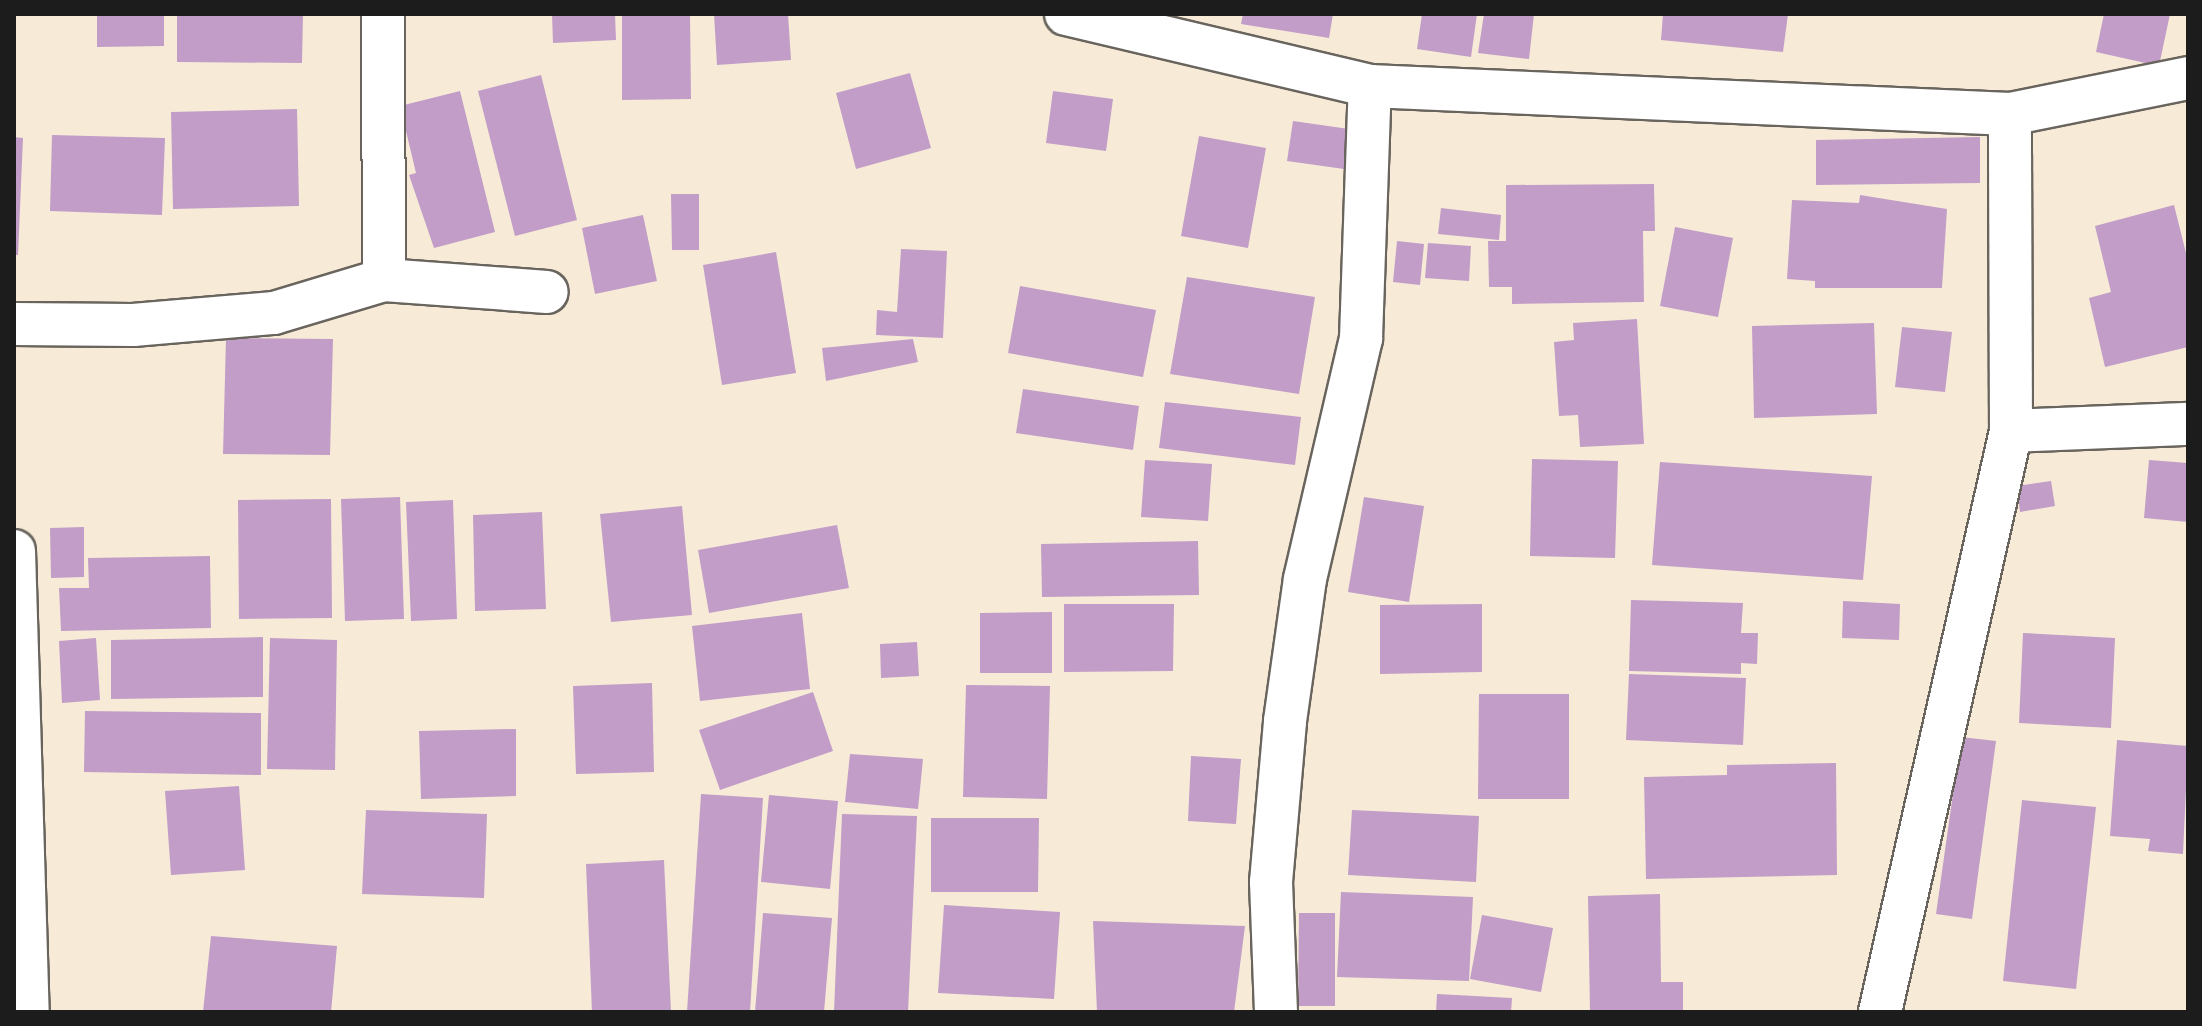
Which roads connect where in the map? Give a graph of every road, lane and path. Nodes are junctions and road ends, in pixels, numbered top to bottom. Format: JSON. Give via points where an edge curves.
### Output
{"nodes":[{"id":1,"x":383,"y":14,"type":"edge"},
{"id":2,"x":1066,"y":14,"type":"edge"},
{"id":3,"x":2188,"y":78,"type":"edge"},
{"id":4,"x":1370,"y":86,"type":"junction"},
{"id":5,"x":2010,"y":114,"type":"junction"},
{"id":6,"x":384,"y":280,"type":"junction"},
{"id":7,"x":547,"y":292,"type":"dead end"},
{"id":8,"x":14,"y":324,"type":"edge"},
{"id":9,"x":2188,"y":424,"type":"edge"},
{"id":10,"x":2011,"y":431,"type":"junction"},
{"id":11,"x":14,"y":551,"type":"edge"},
{"id":12,"x":28,"y":1012,"type":"edge"},
{"id":13,"x":1276,"y":1012,"type":"edge"},
{"id":14,"x":1880,"y":1012,"type":"edge"}],
"edges":[{"from":1,"to":6,"type":"street"},
{"from":2,"to":4,"type":"street"},
{"from":3,"to":5,"type":"street"},
{"from":4,"to":5,"type":"street"},
{"from":4,"to":13,"type":"street","via":[[1361,338],[1305,579],[1285,721],[1271,882]]},
{"from":5,"to":10,"type":"street"},
{"from":6,"to":7,"type":"street"},
{"from":6,"to":8,"type":"street","via":[[274,313],[133,325]]},
{"from":9,"to":10,"type":"street"},
{"from":10,"to":14,"type":"street"},
{"from":11,"to":12,"type":"street"}]}
